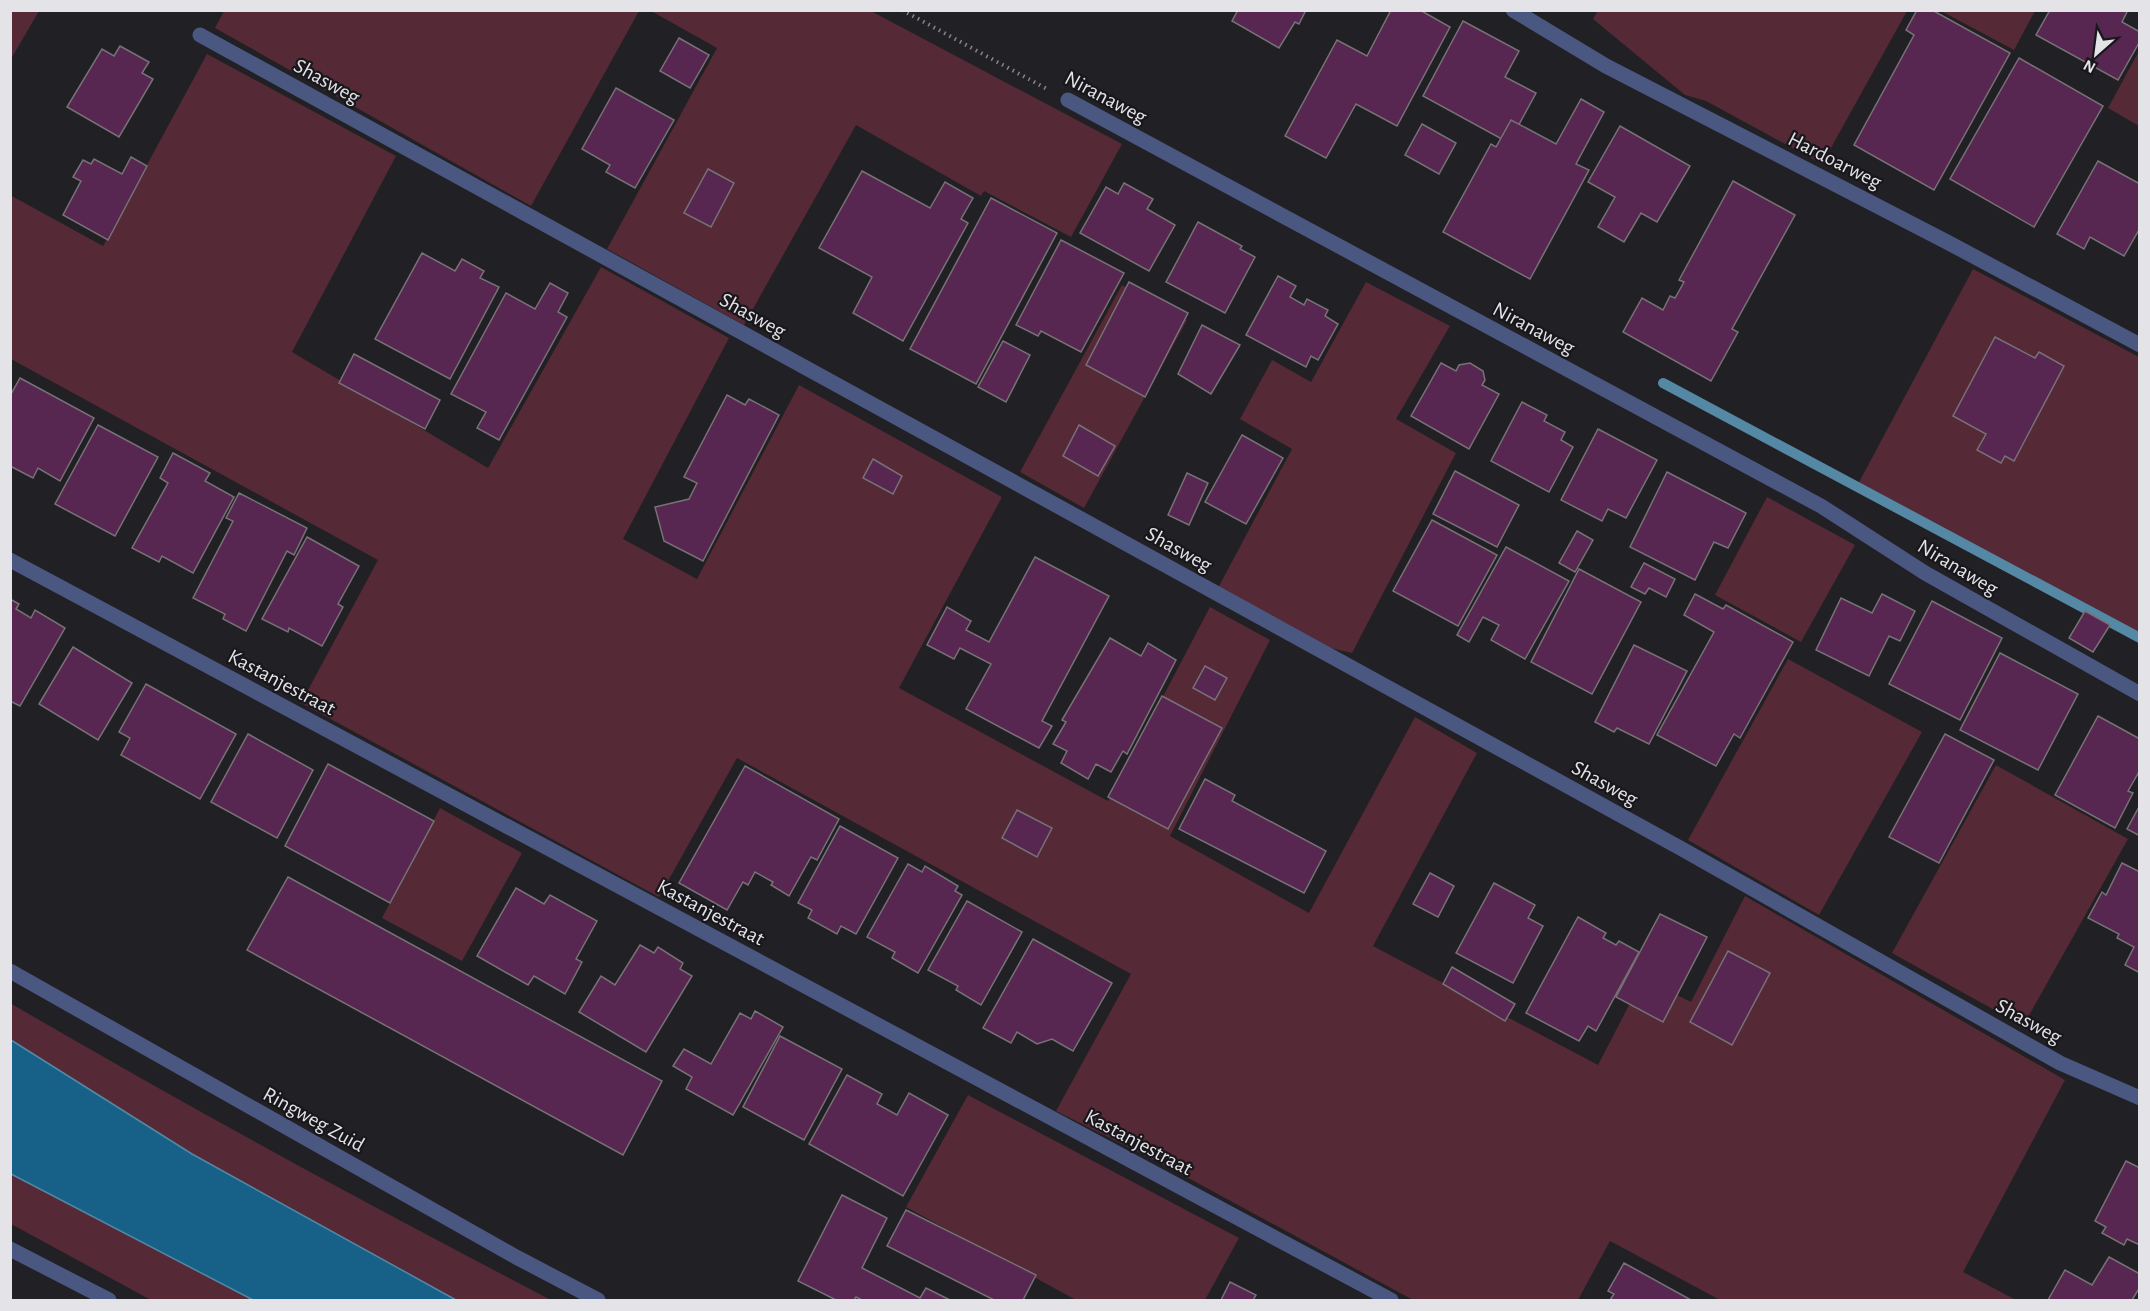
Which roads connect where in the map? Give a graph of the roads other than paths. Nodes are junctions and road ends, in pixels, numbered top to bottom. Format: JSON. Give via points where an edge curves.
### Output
{"nodes":[{"id":1,"x":1514,"y":10,"type":"edge"},
{"id":2,"x":200,"y":35,"type":"dead end"},
{"id":3,"x":1068,"y":100,"type":"road end"},
{"id":4,"x":2139,"y":345,"type":"edge"},
{"id":5,"x":10,"y":560,"type":"edge"},
{"id":6,"x":2139,"y":694,"type":"edge"},
{"id":7,"x":10,"y":971,"type":"edge"},
{"id":8,"x":2139,"y":1098,"type":"edge"},
{"id":9,"x":10,"y":1249,"type":"edge"},
{"id":10,"x":109,"y":1300,"type":"edge"},
{"id":11,"x":598,"y":1300,"type":"edge"},
{"id":12,"x":1391,"y":1300,"type":"edge"}],
"edges":[{"from":1,"to":4,"type":"street","name":"Hardoarweg","via":[[1606,66]]},
{"from":2,"to":8,"type":"street","name":"Shasweg","via":[[1682,849],[2060,1063]]},
{"from":3,"to":6,"type":"street","name":"Niranaweg","via":[[1821,506],[1924,573]]},
{"from":5,"to":12,"type":"street","name":"Kastanjestraat"},
{"from":7,"to":11,"type":"street","name":"Ringweg Zuid"},
{"from":9,"to":10,"type":"street"}]}
